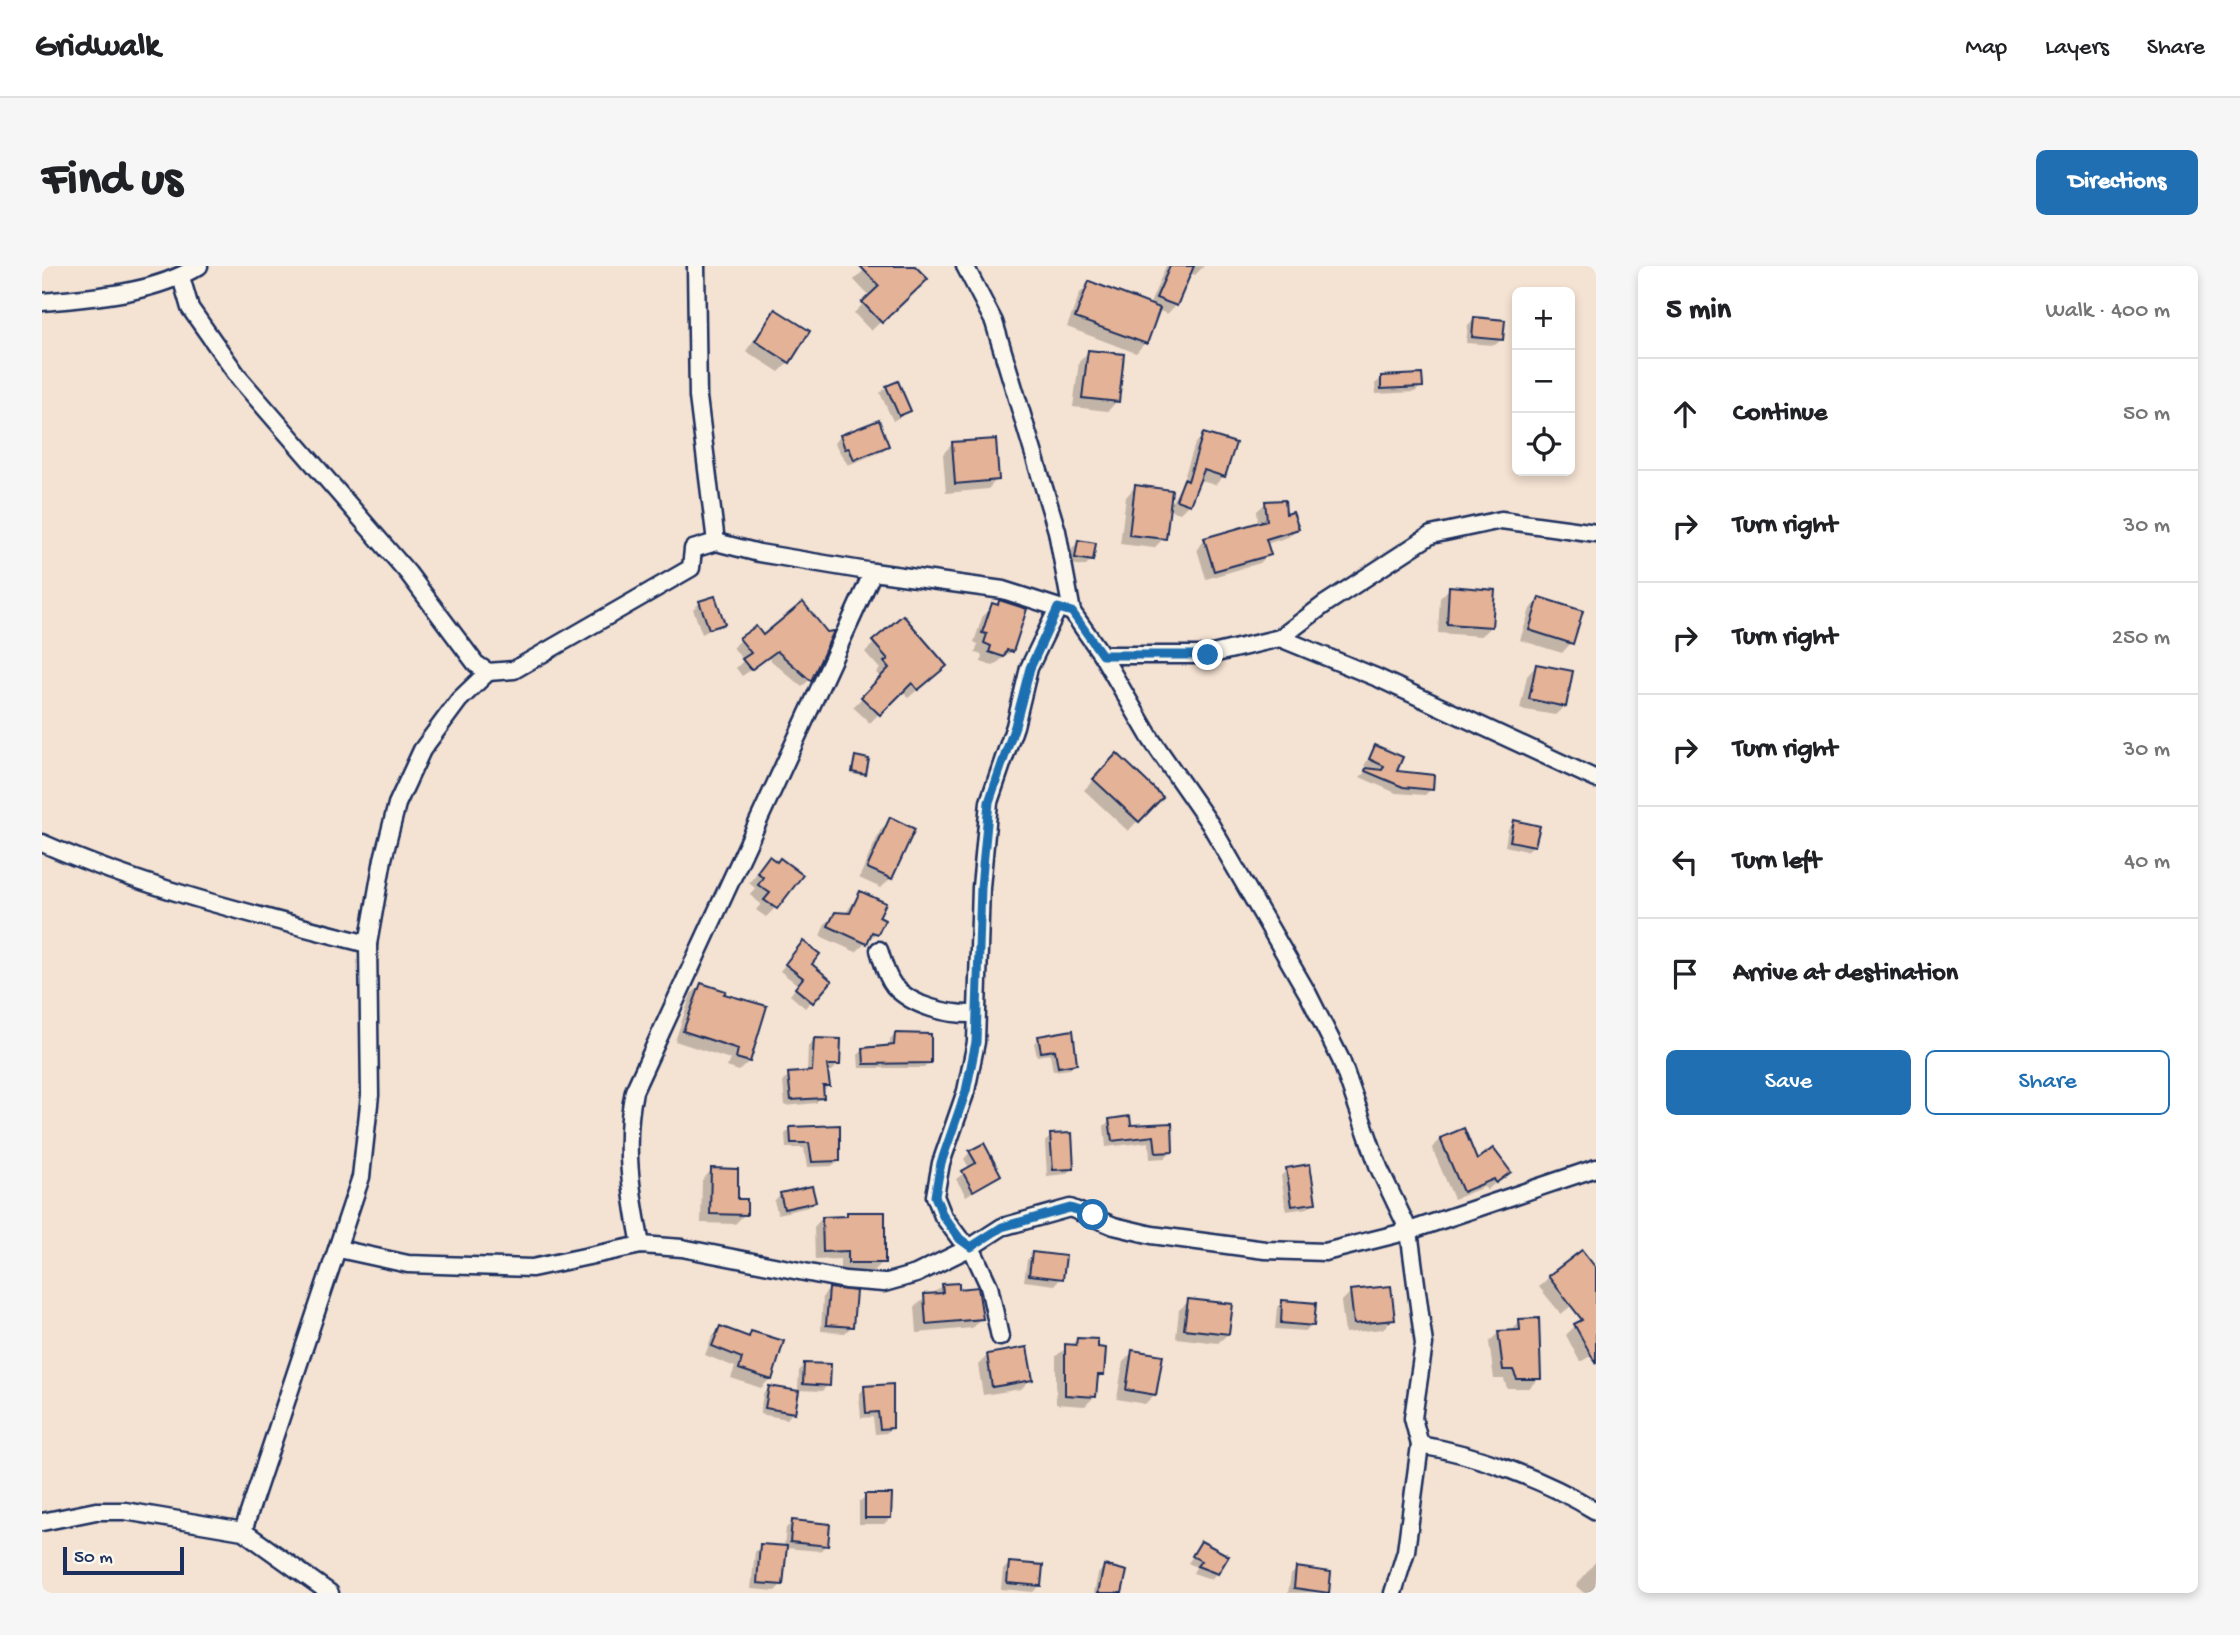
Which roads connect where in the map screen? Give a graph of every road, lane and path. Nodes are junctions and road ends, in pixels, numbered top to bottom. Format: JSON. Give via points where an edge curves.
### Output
{"nodes":[{"id":1,"x":199,"y":266,"type":"edge"},
{"id":2,"x":696,"y":266,"type":"edge"},
{"id":3,"x":965,"y":266,"type":"edge"},
{"id":4,"x":181,"y":276,"type":"junction"},
{"id":5,"x":42,"y":302,"type":"edge"},
{"id":6,"x":1596,"y":533,"type":"edge"},
{"id":7,"x":716,"y":542,"type":"junction"},
{"id":8,"x":873,"y":572,"type":"junction"},
{"id":9,"x":1065,"y":610,"type":"junction"},
{"id":10,"x":1280,"y":638,"type":"junction"},
{"id":11,"x":1102,"y":655,"type":"junction"},
{"id":12,"x":488,"y":672,"type":"junction"},
{"id":13,"x":1596,"y":779,"type":"edge"},
{"id":14,"x":42,"y":843,"type":"edge"},
{"id":15,"x":369,"y":944,"type":"junction"},
{"id":16,"x":879,"y":950,"type":"dead end"},
{"id":17,"x":976,"y":1014,"type":"junction"},
{"id":18,"x":1596,"y":1168,"type":"edge"},
{"id":19,"x":1409,"y":1231,"type":"junction"},
{"id":20,"x":641,"y":1245,"type":"junction"},
{"id":21,"x":971,"y":1247,"type":"junction"},
{"id":22,"x":339,"y":1249,"type":"junction"},
{"id":23,"x":1000,"y":1337,"type":"dead end"},
{"id":24,"x":1420,"y":1445,"type":"junction"},
{"id":25,"x":1596,"y":1511,"type":"edge"},
{"id":26,"x":42,"y":1522,"type":"edge"},
{"id":27,"x":243,"y":1531,"type":"junction"},
{"id":28,"x":330,"y":1593,"type":"edge"},
{"id":29,"x":1393,"y":1593,"type":"edge"}],
"edges":[{"from":1,"to":4,"type":"street"},
{"from":2,"to":7,"type":"street","via":[[698,397]]},
{"from":3,"to":9,"type":"street","via":[[994,322],[1057,531]]},
{"from":4,"to":5,"type":"street","via":[[101,297]]},
{"from":4,"to":12,"type":"street","via":[[190,308],[240,379],[408,573],[476,664]]},
{"from":6,"to":10,"type":"street","via":[[1501,520],[1431,536]]},
{"from":7,"to":8,"type":"street"},
{"from":7,"to":12,"type":"street","via":[[692,549],[691,568],[560,644],[514,670]]},
{"from":8,"to":9,"type":"street","via":[[1003,590]]},
{"from":8,"to":20,"type":"street","via":[[634,1091],[627,1123],[627,1158]]},
{"from":9,"to":11,"type":"street"},
{"from":9,"to":17,"type":"street","via":[[1030,668],[989,802]]},
{"from":10,"to":11,"type":"street","via":[[1208,655]]},
{"from":10,"to":13,"type":"street"},
{"from":11,"to":19,"type":"street","via":[[1151,740],[1210,824],[1308,994],[1341,1060],[1379,1168]]},
{"from":12,"to":15,"type":"street","via":[[459,700],[422,750],[397,804]]},
{"from":14,"to":15,"type":"street","via":[[170,888]]},
{"from":15,"to":22,"type":"street","via":[[370,1096],[361,1177]]},
{"from":16,"to":17,"type":"street","via":[[887,974],[905,996],[951,1015]]},
{"from":17,"to":21,"type":"street","via":[[976,1042],[966,1091],[949,1134],[935,1196],[943,1216]]},
{"from":18,"to":19,"type":"street"},
{"from":19,"to":21,"type":"street","via":[[1325,1252],[1265,1250],[1139,1232],[1070,1208],[1002,1227]]},
{"from":19,"to":24,"type":"street","via":[[1424,1344],[1413,1418]]},
{"from":20,"to":21,"type":"street","via":[[884,1283]]},
{"from":20,"to":22,"type":"street","via":[[532,1268],[408,1264]]},
{"from":21,"to":23,"type":"street","via":[[989,1286]]},
{"from":22,"to":27,"type":"street"},
{"from":24,"to":25,"type":"street","via":[[1457,1451],[1499,1466]]},
{"from":24,"to":29,"type":"street","via":[[1406,1551]]},
{"from":26,"to":27,"type":"street","via":[[96,1511],[125,1511]]},
{"from":27,"to":28,"type":"street"}]}
